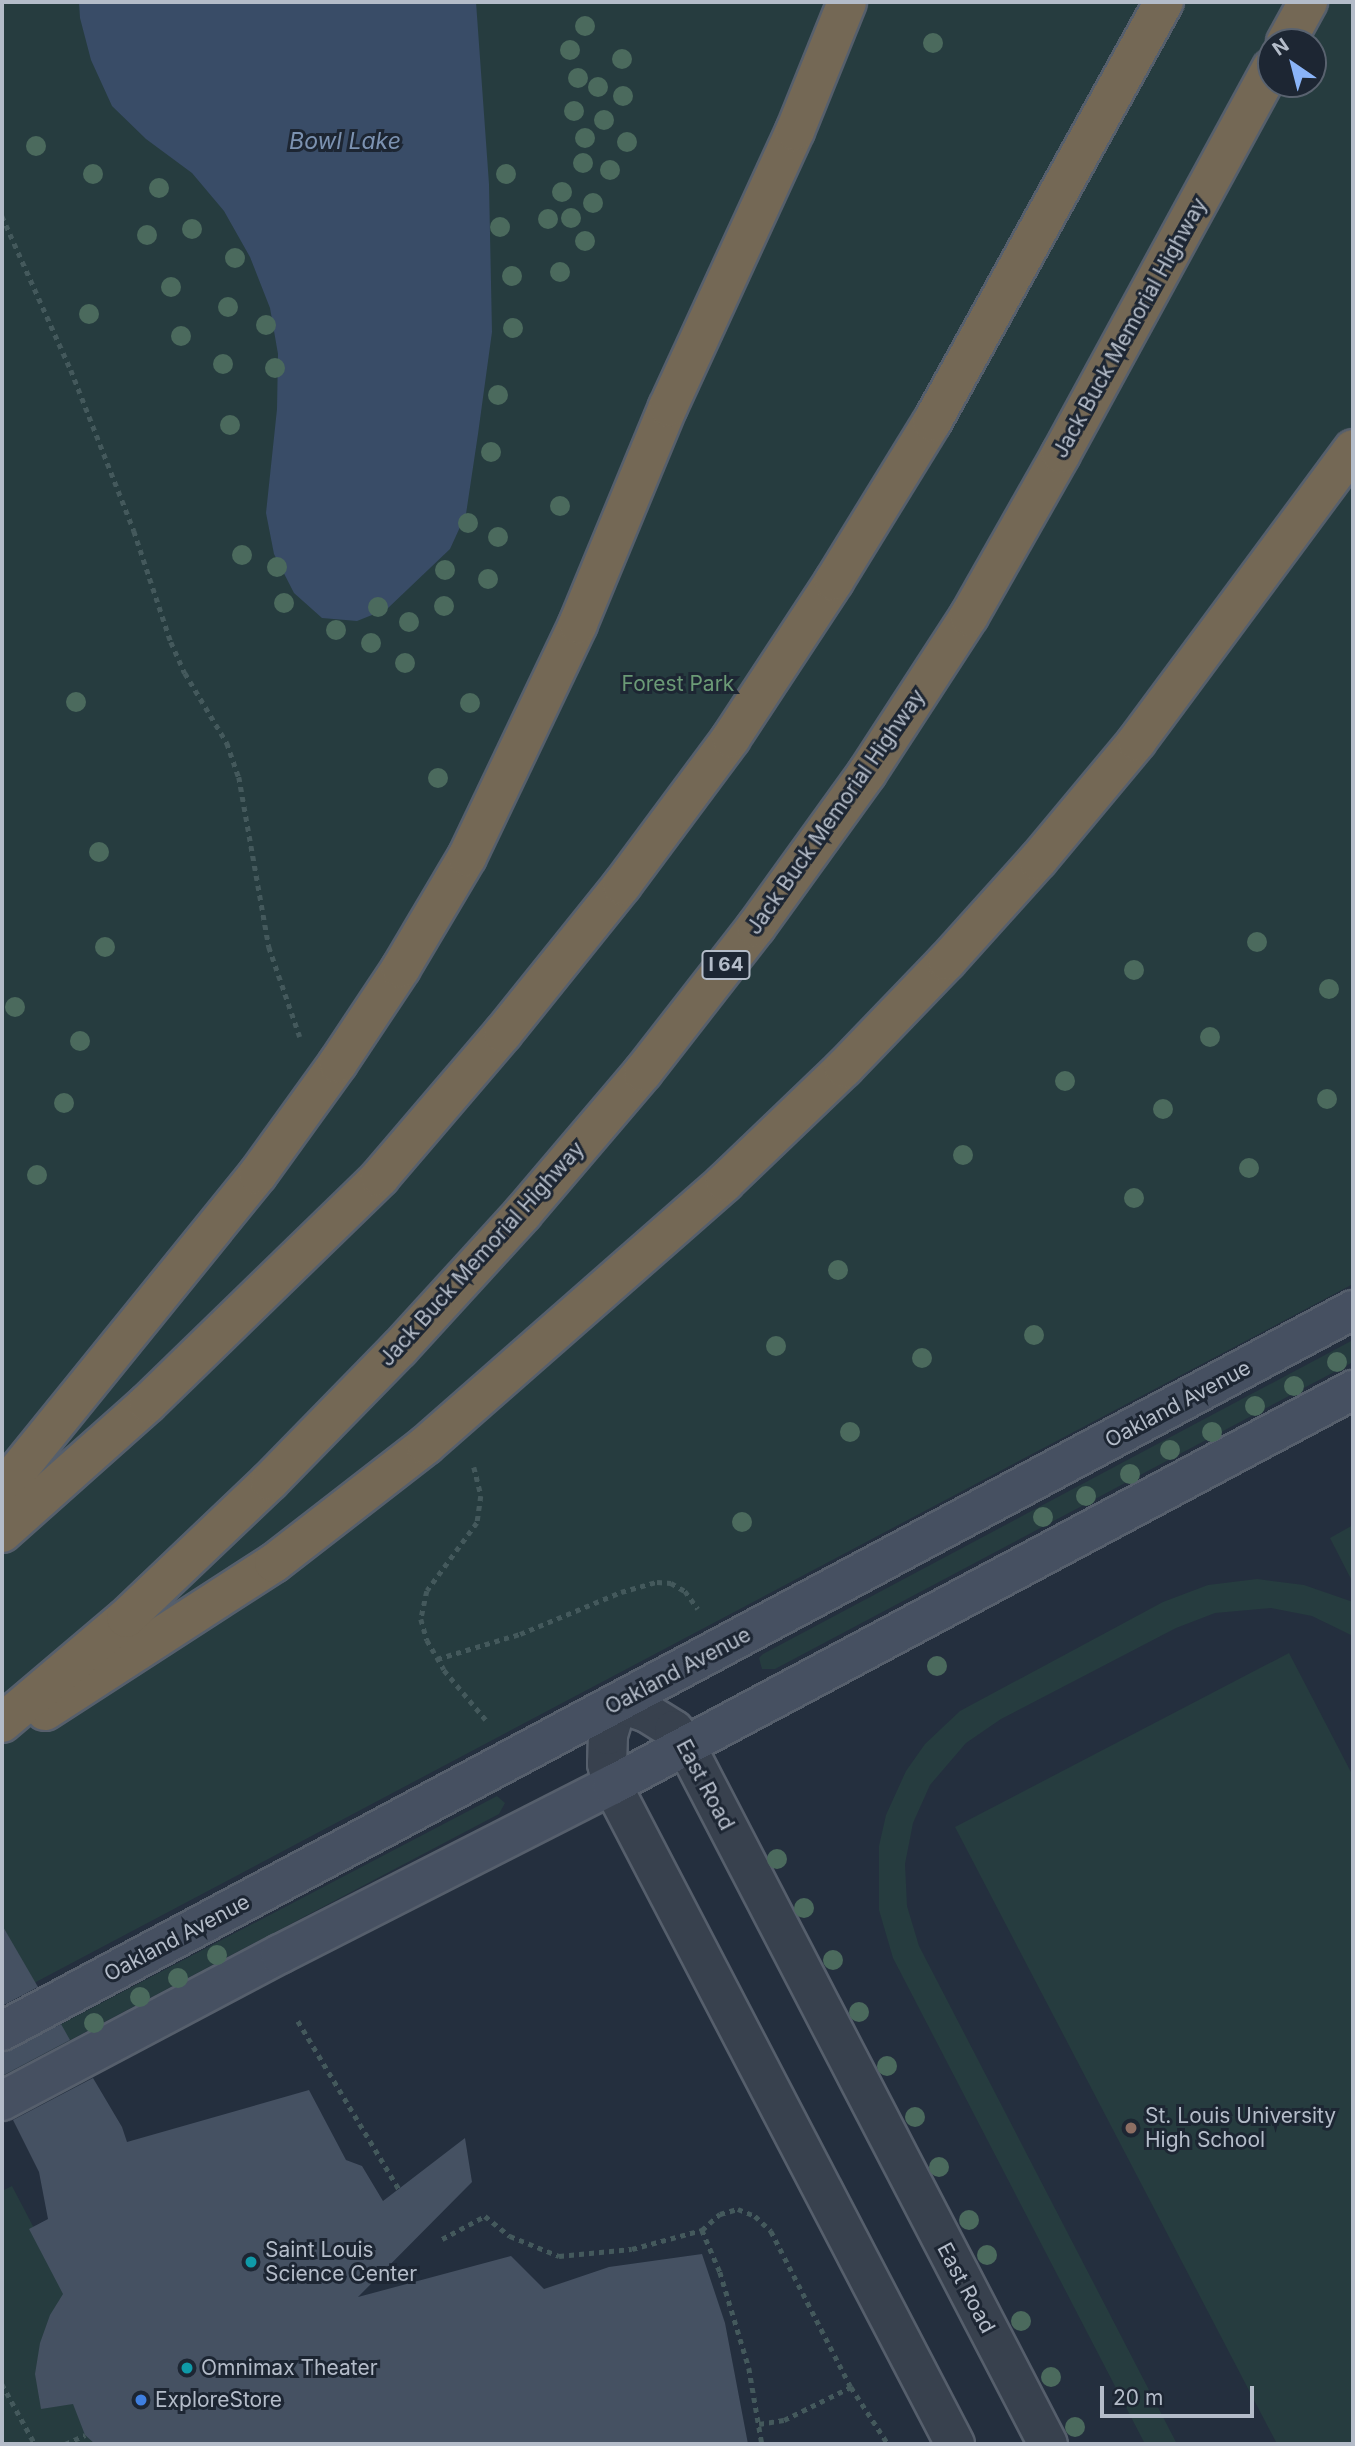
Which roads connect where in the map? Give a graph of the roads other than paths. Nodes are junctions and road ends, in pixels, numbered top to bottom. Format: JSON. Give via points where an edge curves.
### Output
{"nodes":[{"id":1,"x":847,"y":2,"type":"edge"},
{"id":2,"x":1164,"y":2,"type":"edge"},
{"id":3,"x":1308,"y":2,"type":"edge"},
{"id":4,"x":1294,"y":28,"type":"edge"},
{"id":5,"x":1257,"y":95,"type":"edge"},
{"id":6,"x":1353,"y":449,"type":"edge"},
{"id":7,"x":1353,"y":1310,"type":"edge"},
{"id":8,"x":1353,"y":1390,"type":"edge"},
{"id":9,"x":2,"y":1490,"type":"edge"},
{"id":10,"x":2,"y":1533,"type":"edge"},
{"id":11,"x":618,"y":1703,"type":"junction"},
{"id":12,"x":2,"y":1723,"type":"edge"},
{"id":13,"x":2,"y":1738,"type":"edge"},
{"id":14,"x":686,"y":1746,"type":"junction"},
{"id":15,"x":612,"y":1785,"type":"junction"},
{"id":16,"x":2,"y":2031,"type":"edge"},
{"id":17,"x":2,"y":2101,"type":"edge"},
{"id":18,"x":955,"y":2444,"type":"edge"},
{"id":19,"x":1048,"y":2444,"type":"edge"}],
"edges":[{"from":1,"to":9,"type":"highway","via":[[795,131],[668,407],[578,624],[467,857],[380,1000],[258,1174]]},
{"from":2,"to":10,"type":"highway","via":[[897,479],[731,738],[622,885],[380,1177],[148,1403]]},
{"from":3,"to":4,"type":"highway"},
{"from":5,"to":12,"type":"highway","name":"Jack Buck Memorial Highway","number":"I 64","via":[[969,616],[867,773],[756,927],[617,1102],[399,1349],[126,1618]]},
{"from":6,"to":13,"type":"highway","via":[[1137,741],[1038,860],[862,1049],[735,1173],[426,1445],[274,1563]]},
{"from":7,"to":11,"type":"street","name":"Oakland Avenue"},
{"from":8,"to":14,"type":"street"},
{"from":11,"to":14,"type":"street","name":"East Road","via":[[648,1713],[674,1730]]},
{"from":11,"to":15,"type":"street","via":[[608,1735]]},
{"from":11,"to":16,"type":"street","name":"Oakland Avenue"},
{"from":14,"to":15,"type":"street"},
{"from":14,"to":19,"type":"street","name":"East Road"},
{"from":15,"to":17,"type":"street"},
{"from":15,"to":18,"type":"street"}]}
